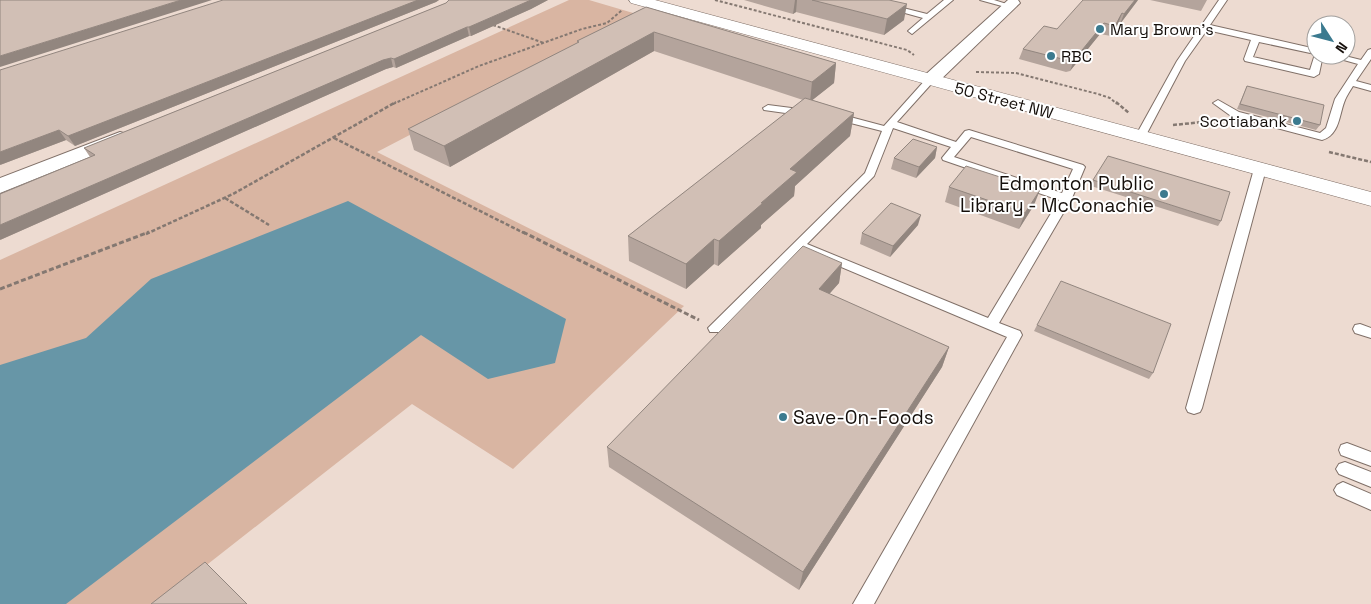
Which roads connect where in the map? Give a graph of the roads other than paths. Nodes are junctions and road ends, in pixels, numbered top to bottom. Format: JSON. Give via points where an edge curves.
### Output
{"nodes":[{"id":1,"x":862,"y":0,"type":"edge"},
{"id":2,"x":949,"y":0,"type":"edge"},
{"id":3,"x":984,"y":0,"type":"edge"},
{"id":4,"x":1223,"y":0,"type":"edge"},
{"id":5,"x":633,"y":3,"type":"edge"},
{"id":6,"x":1015,"y":3,"type":"edge"},
{"id":7,"x":929,"y":17,"type":"junction"},
{"id":8,"x":1206,"y":27,"type":"junction"},
{"id":9,"x":912,"y":31,"type":"dead end"},
{"id":10,"x":1256,"y":38,"type":"junction"},
{"id":11,"x":1306,"y":50,"type":"edge"},
{"id":12,"x":1371,"y":52,"type":"edge"},
{"id":13,"x":1356,"y":61,"type":"edge"},
{"id":14,"x":1364,"y":63,"type":"junction"},
{"id":15,"x":1316,"y":65,"type":"edge"},
{"id":16,"x":930,"y":80,"type":"junction"},
{"id":17,"x":1351,"y":83,"type":"junction"},
{"id":18,"x":1371,"y":88,"type":"edge"},
{"id":19,"x":1218,"y":103,"type":"dead end"},
{"id":20,"x":768,"y":108,"type":"dead end"},
{"id":21,"x":889,"y":127,"type":"junction"},
{"id":22,"x":138,"y":130,"type":"edge"},
{"id":23,"x":1140,"y":137,"type":"junction"},
{"id":24,"x":958,"y":146,"type":"junction"},
{"id":25,"x":1260,"y":169,"type":"junction"},
{"id":26,"x":0,"y":186,"type":"edge"},
{"id":27,"x":1066,"y":198,"type":"junction"},
{"id":28,"x":1371,"y":199,"type":"edge"},
{"id":29,"x":799,"y":245,"type":"junction"},
{"id":30,"x":991,"y":326,"type":"junction"},
{"id":31,"x":715,"y":328,"type":"road end"},
{"id":32,"x":1194,"y":408,"type":"dead end"},
{"id":33,"x":1347,"y":450,"type":"dead end"},
{"id":34,"x":1371,"y":459,"type":"edge"},
{"id":35,"x":1345,"y":469,"type":"dead end"},
{"id":36,"x":1371,"y":480,"type":"edge"},
{"id":37,"x":1342,"y":490,"type":"dead end"},
{"id":38,"x":1371,"y":502,"type":"edge"},
{"id":39,"x":863,"y":604,"type":"edge"}],
"edges":[{"from":1,"to":7,"type":"lane"},
{"from":2,"to":7,"type":"lane"},
{"from":3,"to":6,"type":"lane"},
{"from":4,"to":8,"type":"lane"},
{"from":5,"to":16,"type":"main road","name":"50 Street NW"},
{"from":6,"to":16,"type":"street"},
{"from":7,"to":9,"type":"lane"},
{"from":8,"to":10,"type":"lane"},
{"from":8,"to":23,"type":"lane","via":[[1181,62]]},
{"from":10,"to":11,"type":"lane"},
{"from":10,"to":15,"type":"lane","via":[[1248,59],[1314,74]]},
{"from":12,"to":14,"type":"lane"},
{"from":13,"to":14,"type":"lane"},
{"from":14,"to":17,"type":"lane"},
{"from":16,"to":21,"type":"lane"},
{"from":16,"to":23,"type":"main road","name":"50 Street NW"},
{"from":17,"to":18,"type":"lane"},
{"from":17,"to":19,"type":"lane","via":[[1340,99],[1331,129],[1322,137],[1235,114]]},
{"from":20,"to":21,"type":"lane","via":[[842,117]]},
{"from":21,"to":24,"type":"lane"},
{"from":21,"to":29,"type":"lane","via":[[870,174]]},
{"from":22,"to":26,"type":"street"},
{"from":23,"to":25,"type":"main road","name":"50 Street NW"},
{"from":24,"to":27,"type":"lane","via":[[947,158]]},
{"from":24,"to":27,"type":"lane","via":[[969,133],[1079,167]]},
{"from":25,"to":28,"type":"main road","name":"50 Street NW"},
{"from":25,"to":32,"type":"lane"},
{"from":27,"to":30,"type":"lane"},
{"from":29,"to":30,"type":"lane"},
{"from":29,"to":31,"type":"lane"},
{"from":30,"to":39,"type":"lane","via":[[1015,335]]},
{"from":33,"to":34,"type":"lane"},
{"from":35,"to":36,"type":"lane"},
{"from":37,"to":38,"type":"lane"}]}
